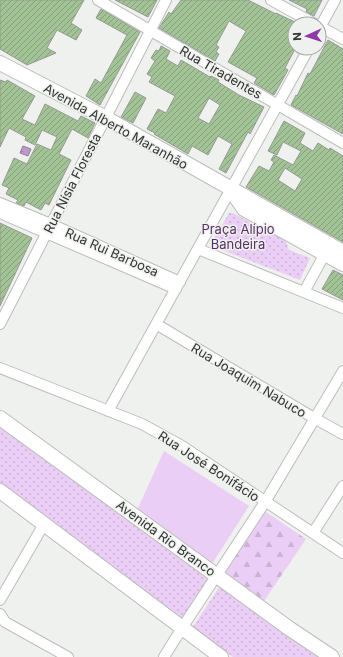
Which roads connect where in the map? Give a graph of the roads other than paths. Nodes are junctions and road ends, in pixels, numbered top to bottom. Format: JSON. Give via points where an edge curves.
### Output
{"nodes":[{"id":1,"x":98,"y":0,"type":"edge"},
{"id":2,"x":166,"y":0,"type":"edge"},
{"id":3,"x":271,"y":0,"type":"edge"},
{"id":4,"x":335,"y":0,"type":"edge"},
{"id":5,"x":299,"y":16,"type":"edge"},
{"id":6,"x":325,"y":16,"type":"edge"},
{"id":7,"x":151,"y":31,"type":"junction"},
{"id":8,"x":327,"y":31,"type":"edge"},
{"id":9,"x":343,"y":39,"type":"edge"},
{"id":10,"x":305,"y":56,"type":"edge"},
{"id":11,"x":0,"y":63,"type":"edge"},
{"id":12,"x":277,"y":105,"type":"junction"},
{"id":13,"x":106,"y":118,"type":"junction"},
{"id":14,"x":343,"y":143,"type":"edge"},
{"id":15,"x":231,"y":190,"type":"junction"},
{"id":16,"x":0,"y":203,"type":"edge"},
{"id":17,"x":0,"y":213,"type":"edge"},
{"id":18,"x":49,"y":229,"type":"junction"},
{"id":19,"x":198,"y":249,"type":"junction"},
{"id":20,"x":328,"y":250,"type":"junction"},
{"id":21,"x":343,"y":252,"type":"edge"},
{"id":22,"x":343,"y":264,"type":"edge"},
{"id":23,"x":178,"y":285,"type":"junction"},
{"id":24,"x":304,"y":292,"type":"junction"},
{"id":25,"x":343,"y":308,"type":"edge"},
{"id":26,"x":0,"y":324,"type":"edge"},
{"id":27,"x":156,"y":324,"type":"junction"},
{"id":28,"x":0,"y":368,"type":"edge"},
{"id":29,"x":343,"y":371,"type":"edge"},
{"id":30,"x":108,"y":411,"type":"junction"},
{"id":31,"x":0,"y":418,"type":"edge"},
{"id":32,"x":314,"y":418,"type":"junction"},
{"id":33,"x":343,"y":434,"type":"edge"},
{"id":34,"x":343,"y":486,"type":"edge"},
{"id":35,"x":0,"y":491,"type":"edge"},
{"id":36,"x":265,"y":502,"type":"junction"},
{"id":37,"x":44,"y":524,"type":"junction"},
{"id":38,"x":313,"y":533,"type":"junction"},
{"id":39,"x":343,"y":553,"type":"edge"},
{"id":40,"x":217,"y":575,"type":"junction"},
{"id":41,"x":0,"y":600,"type":"edge"},
{"id":42,"x":2,"y":619,"type":"edge"},
{"id":43,"x":182,"y":628,"type":"junction"},
{"id":44,"x":68,"y":657,"type":"edge"},
{"id":45,"x":164,"y":657,"type":"edge"},
{"id":46,"x":221,"y":657,"type":"edge"},
{"id":47,"x":332,"y":657,"type":"edge"}],
"edges":[{"from":1,"to":7,"type":"street","name":"Rua Tiradentes"},
{"from":2,"to":7,"type":"street","name":"Rua Nísia Floresta"},
{"from":3,"to":5,"type":"street"},
{"from":4,"to":6,"type":"street"},
{"from":7,"to":12,"type":"street","name":"Rua Tiradentes"},
{"from":7,"to":13,"type":"street","name":"Rua Nísia Floresta"},
{"from":8,"to":9,"type":"street"},
{"from":10,"to":12,"type":"street"},
{"from":11,"to":13,"type":"main road","name":"Avenida Alberto Maranhão"},
{"from":12,"to":14,"type":"street","name":"Rua Tiradentes"},
{"from":12,"to":15,"type":"street"},
{"from":13,"to":15,"type":"main road","name":"Avenida Alberto Maranhão"},
{"from":13,"to":18,"type":"street","name":"Rua Nísia Floresta"},
{"from":15,"to":19,"type":"street"},
{"from":15,"to":20,"type":"main road","name":"Avenida Alberto Maranhão","via":[[244,209]]},
{"from":16,"to":18,"type":"street","name":"Rua Rui Barbosa"},
{"from":17,"to":18,"type":"street","name":"Rua Rui Barbosa"},
{"from":18,"to":23,"type":"street","name":"Rua Rui Barbosa"},
{"from":18,"to":26,"type":"street","name":"Rua Nísia Floresta"},
{"from":19,"to":23,"type":"street"},
{"from":19,"to":24,"type":"street"},
{"from":20,"to":21,"type":"main road","name":"Avenida Alberto Maranhão"},
{"from":20,"to":22,"type":"main road","name":"Avenida Alberto Maranhão"},
{"from":20,"to":24,"type":"street"},
{"from":23,"to":27,"type":"street"},
{"from":24,"to":25,"type":"street"},
{"from":27,"to":30,"type":"street"},
{"from":27,"to":32,"type":"street","name":"Rua Joaquim Nabuco"},
{"from":28,"to":30,"type":"street","name":"Rua José Bonifácio"},
{"from":29,"to":32,"type":"street"},
{"from":30,"to":36,"type":"street","name":"Rua José Bonifácio","via":[[142,424],[182,446]]},
{"from":31,"to":40,"type":"main road","name":"Avenida Rio Branco"},
{"from":32,"to":33,"type":"street","name":"Rua Joaquim Nabuco"},
{"from":32,"to":36,"type":"street"},
{"from":34,"to":38,"type":"street"},
{"from":35,"to":37,"type":"main road"},
{"from":36,"to":38,"type":"street","name":"Rua José Bonifácio"},
{"from":36,"to":40,"type":"street"},
{"from":37,"to":41,"type":"street"},
{"from":37,"to":43,"type":"main road"},
{"from":38,"to":39,"type":"street","name":"Rua José Bonifácio"},
{"from":40,"to":43,"type":"street"},
{"from":40,"to":47,"type":"main road","name":"Avenida Rio Branco"},
{"from":42,"to":44,"type":"street"},
{"from":43,"to":45,"type":"street"},
{"from":43,"to":46,"type":"main road"}]}
